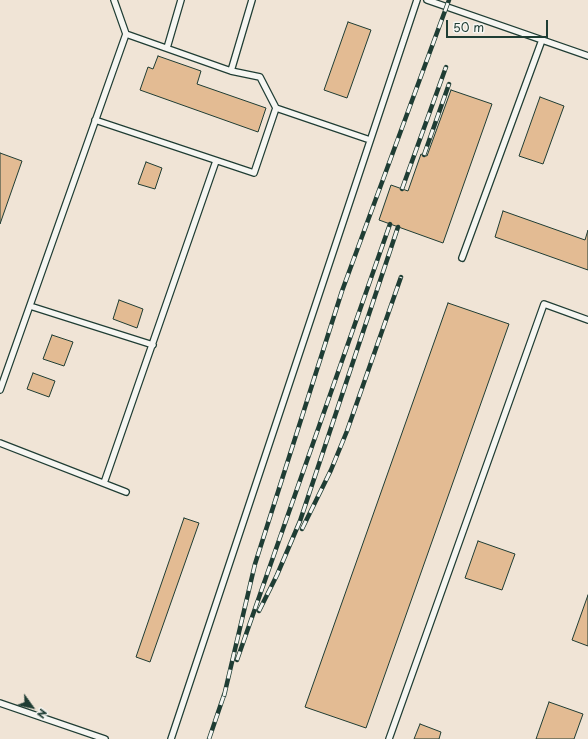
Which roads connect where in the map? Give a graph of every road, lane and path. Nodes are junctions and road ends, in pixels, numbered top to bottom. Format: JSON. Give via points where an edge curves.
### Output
{"nodes":[{"id":1,"x":114,"y":0,"type":"edge"},
{"id":2,"x":181,"y":0,"type":"edge"},
{"id":3,"x":252,"y":0,"type":"edge"},
{"id":4,"x":417,"y":0,"type":"edge"},
{"id":5,"x":427,"y":0,"type":"edge"},
{"id":6,"x":126,"y":34,"type":"junction"},
{"id":7,"x":542,"y":40,"type":"junction"},
{"id":8,"x":167,"y":48,"type":"junction"},
{"id":9,"x":588,"y":56,"type":"edge"},
{"id":10,"x":231,"y":71,"type":"junction"},
{"id":11,"x":276,"y":108,"type":"junction"},
{"id":12,"x":95,"y":120,"type":"junction"},
{"id":13,"x":370,"y":140,"type":"junction"},
{"id":14,"x":216,"y":161,"type":"junction"},
{"id":15,"x":462,"y":258,"type":"dead end"},
{"id":16,"x":30,"y":306,"type":"junction"},
{"id":17,"x":588,"y":320,"type":"edge"},
{"id":18,"x":153,"y":345,"type":"junction"},
{"id":19,"x":0,"y":390,"type":"edge"},
{"id":20,"x":0,"y":443,"type":"edge"},
{"id":21,"x":104,"y":483,"type":"junction"},
{"id":22,"x":126,"y":492,"type":"dead end"},
{"id":23,"x":0,"y":703,"type":"edge"},
{"id":24,"x":105,"y":739,"type":"edge"},
{"id":25,"x":171,"y":739,"type":"edge"},
{"id":26,"x":389,"y":739,"type":"edge"}],
"edges":[{"from":1,"to":6,"type":"lane"},
{"from":2,"to":8,"type":"lane"},
{"from":3,"to":10,"type":"lane"},
{"from":4,"to":13,"type":"lane"},
{"from":5,"to":7,"type":"lane"},
{"from":6,"to":8,"type":"lane"},
{"from":6,"to":12,"type":"lane"},
{"from":7,"to":9,"type":"lane"},
{"from":7,"to":15,"type":"lane"},
{"from":8,"to":10,"type":"lane"},
{"from":10,"to":11,"type":"lane","via":[[260,77]]},
{"from":11,"to":13,"type":"lane"},
{"from":11,"to":14,"type":"lane","via":[[254,173]]},
{"from":12,"to":14,"type":"lane"},
{"from":12,"to":16,"type":"lane"},
{"from":13,"to":25,"type":"lane"},
{"from":14,"to":18,"type":"lane"},
{"from":16,"to":18,"type":"lane"},
{"from":16,"to":19,"type":"lane"},
{"from":17,"to":26,"type":"lane","via":[[544,304]]},
{"from":18,"to":21,"type":"lane"},
{"from":20,"to":21,"type":"lane"},
{"from":21,"to":22,"type":"lane"},
{"from":23,"to":24,"type":"lane"}]}
